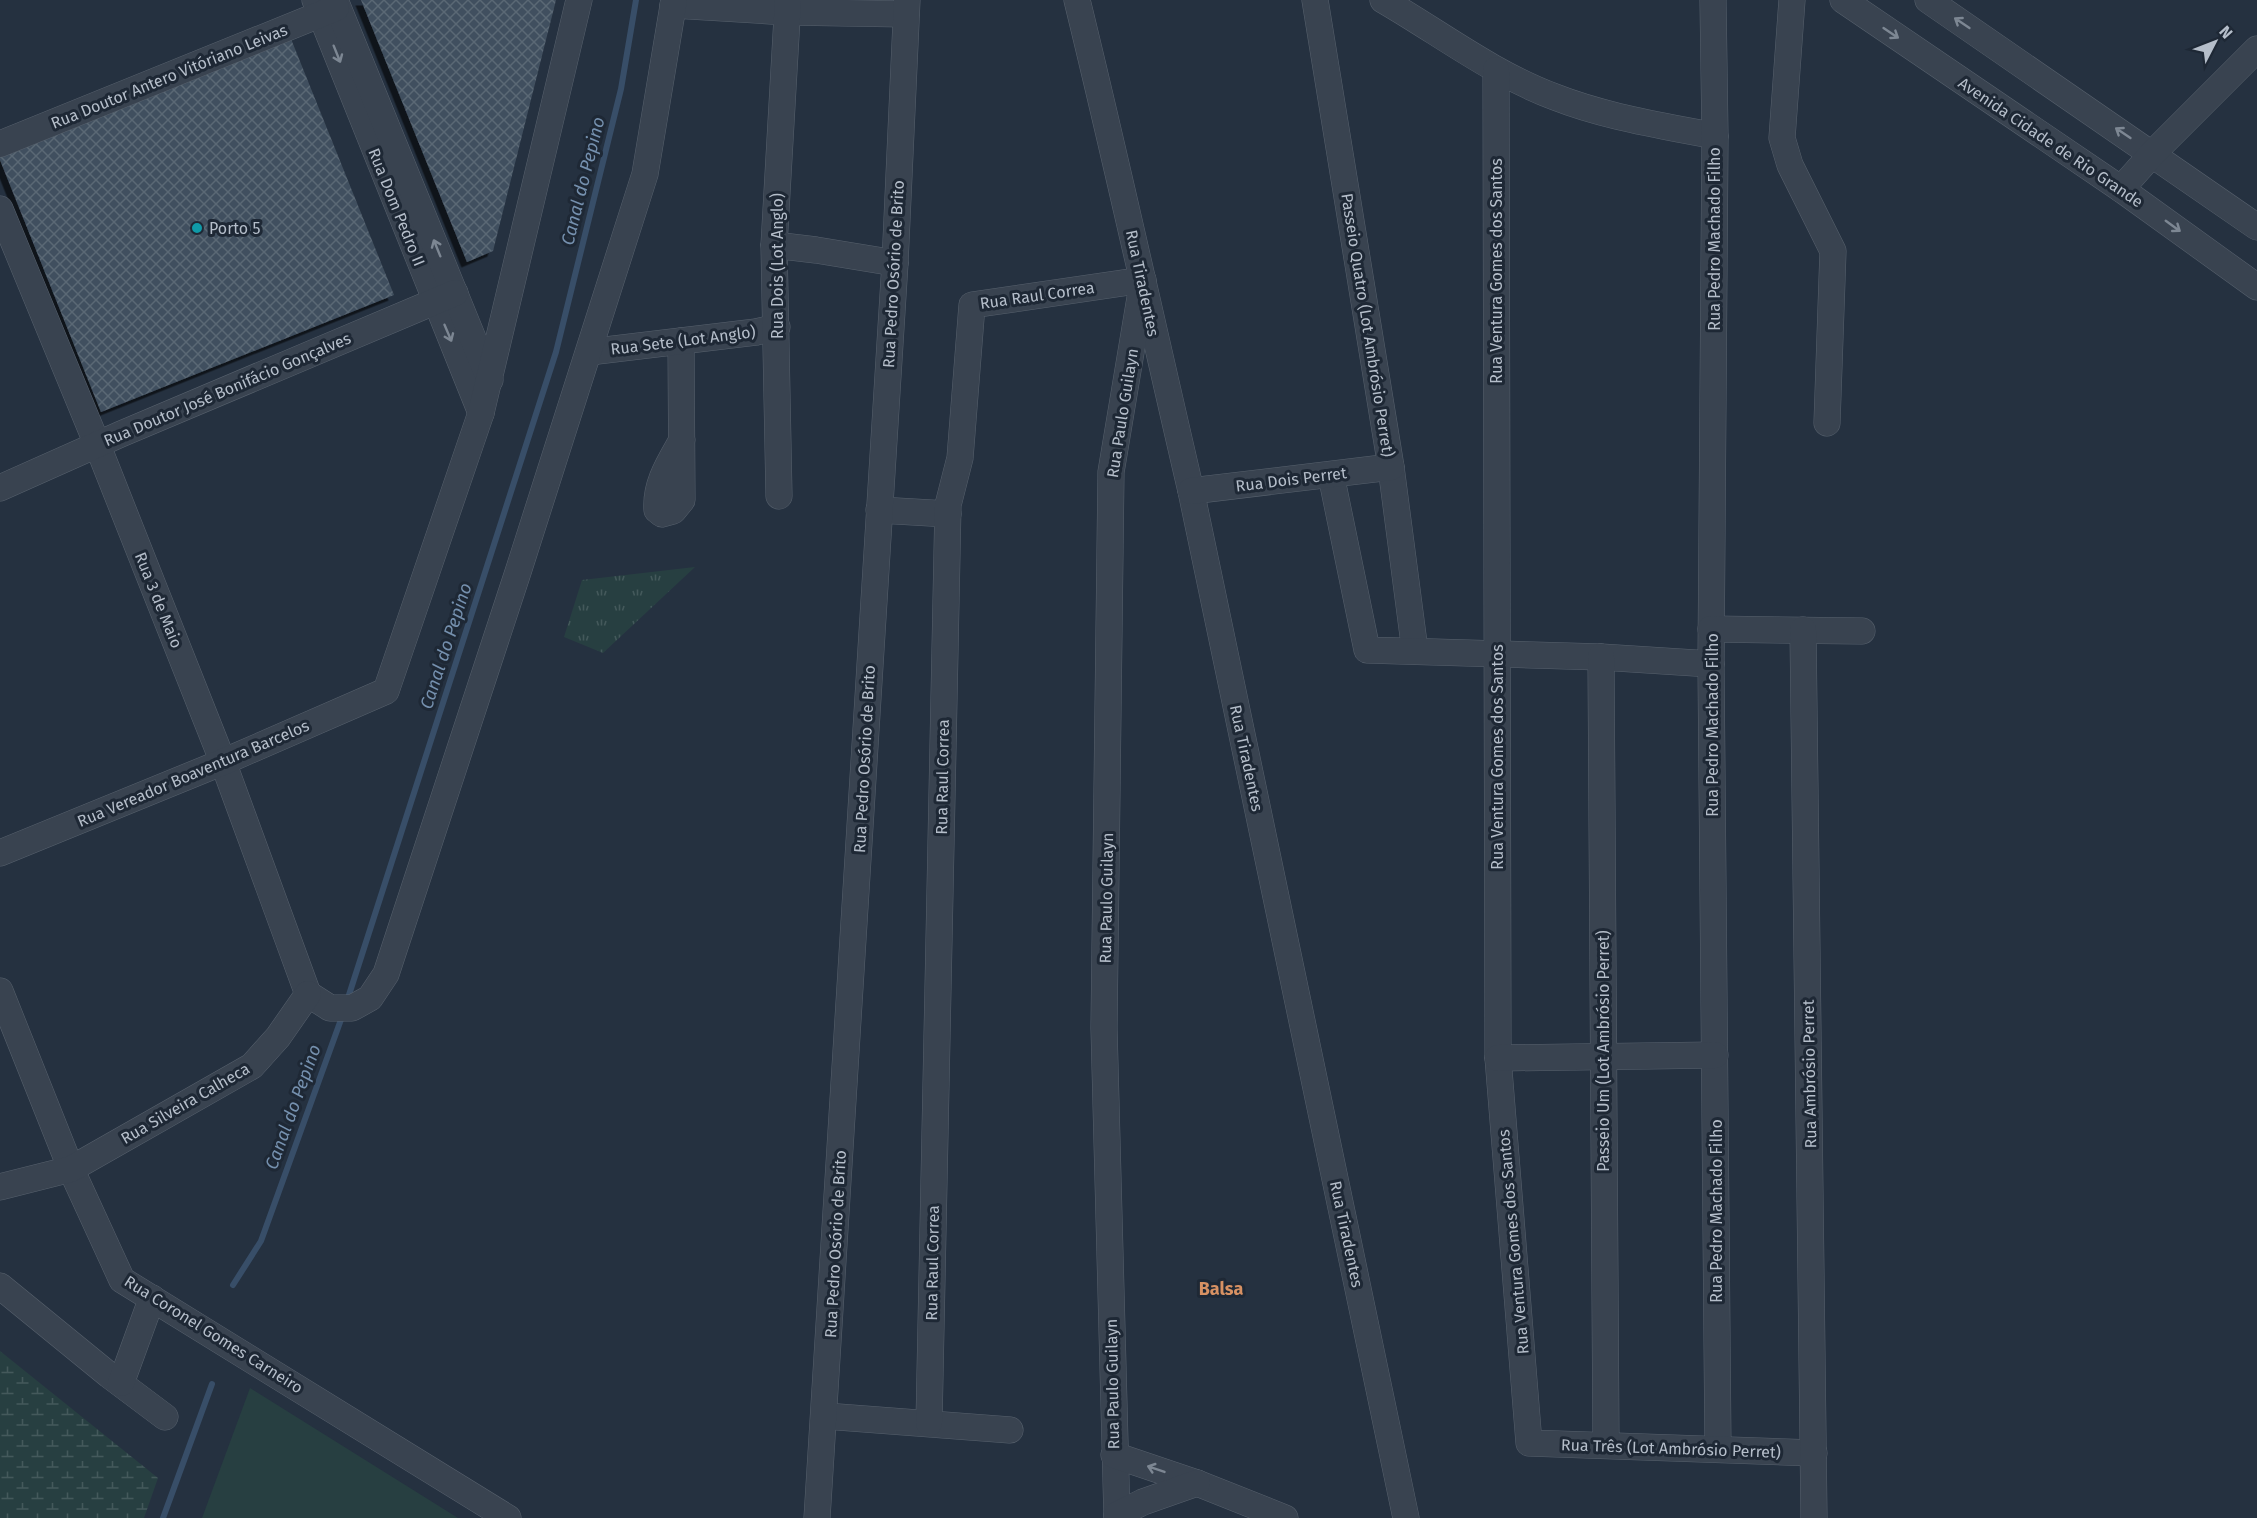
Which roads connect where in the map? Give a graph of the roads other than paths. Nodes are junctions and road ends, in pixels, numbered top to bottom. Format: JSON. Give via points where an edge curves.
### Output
{"nodes":[{"id":1,"x":579,"y":0,"type":"edge"},
{"id":2,"x":1077,"y":0,"type":"edge"},
{"id":3,"x":1315,"y":0,"type":"edge"},
{"id":4,"x":1383,"y":0,"type":"edge"},
{"id":5,"x":1713,"y":0,"type":"edge"},
{"id":6,"x":1792,"y":0,"type":"edge"},
{"id":7,"x":1843,"y":0,"type":"edge"},
{"id":8,"x":1928,"y":0,"type":"edge"},
{"id":9,"x":673,"y":3,"type":"edge"},
{"id":10,"x":328,"y":5,"type":"edge"},
{"id":11,"x":787,"y":6,"type":"edge"},
{"id":12,"x":907,"y":7,"type":"edge"},
{"id":13,"x":2257,"y":49,"type":"edge"},
{"id":14,"x":1496,"y":70,"type":"junction"},
{"id":15,"x":1715,"y":136,"type":"junction"},
{"id":16,"x":0,"y":144,"type":"edge"},
{"id":17,"x":2153,"y":153,"type":"junction"},
{"id":18,"x":2121,"y":189,"type":"junction"},
{"id":19,"x":0,"y":209,"type":"edge"},
{"id":20,"x":2257,"y":227,"type":"edge"},
{"id":21,"x":774,"y":245,"type":"junction"},
{"id":22,"x":895,"y":263,"type":"junction"},
{"id":23,"x":1143,"y":280,"type":"junction"},
{"id":24,"x":2257,"y":287,"type":"edge"},
{"id":25,"x":445,"y":297,"type":"junction"},
{"id":26,"x":777,"y":327,"type":"junction"},
{"id":27,"x":681,"y":341,"type":"junction"},
{"id":28,"x":589,"y":352,"type":"junction"},
{"id":29,"x":490,"y":380,"type":"junction"},
{"id":30,"x":481,"y":413,"type":"junction"},
{"id":31,"x":1827,"y":423,"type":"dead end"},
{"id":32,"x":682,"y":440,"type":"dead end"},
{"id":33,"x":97,"y":444,"type":"junction"},
{"id":34,"x":1390,"y":467,"type":"junction"},
{"id":35,"x":1331,"y":475,"type":"junction"},
{"id":36,"x":0,"y":488,"type":"edge"},
{"id":37,"x":1191,"y":491,"type":"junction"},
{"id":38,"x":779,"y":496,"type":"dead end"},
{"id":39,"x":879,"y":510,"type":"junction"},
{"id":40,"x":948,"y":514,"type":"junction"},
{"id":41,"x":1711,"y":629,"type":"junction"},
{"id":42,"x":1803,"y":630,"type":"junction"},
{"id":43,"x":1862,"y":631,"type":"dead end"},
{"id":44,"x":1415,"y":651,"type":"junction"},
{"id":45,"x":1496,"y":654,"type":"junction"},
{"id":46,"x":1601,"y":657,"type":"junction"},
{"id":47,"x":1711,"y":664,"type":"junction"},
{"id":48,"x":224,"y":762,"type":"junction"},
{"id":49,"x":0,"y":853,"type":"edge"},
{"id":50,"x":0,"y":991,"type":"edge"},
{"id":51,"x":308,"y":994,"type":"junction"},
{"id":52,"x":1715,"y":1055,"type":"junction"},
{"id":53,"x":1498,"y":1058,"type":"junction"},
{"id":54,"x":1604,"y":1058,"type":"junction"},
{"id":55,"x":71,"y":1168,"type":"junction"},
{"id":56,"x":0,"y":1187,"type":"edge"},
{"id":57,"x":0,"y":1286,"type":"edge"},
{"id":58,"x":152,"y":1298,"type":"junction"},
{"id":59,"x":121,"y":1383,"type":"junction"},
{"id":60,"x":825,"y":1416,"type":"junction"},
{"id":61,"x":165,"y":1417,"type":"dead end"},
{"id":62,"x":929,"y":1423,"type":"junction"},
{"id":63,"x":1010,"y":1430,"type":"dead end"},
{"id":64,"x":1529,"y":1443,"type":"joint"},
{"id":65,"x":1606,"y":1445,"type":"junction"},
{"id":66,"x":1718,"y":1449,"type":"junction"},
{"id":67,"x":1814,"y":1453,"type":"junction"},
{"id":68,"x":1114,"y":1455,"type":"junction"},
{"id":69,"x":1197,"y":1483,"type":"junction"},
{"id":70,"x":1117,"y":1517,"type":"edge"},
{"id":71,"x":508,"y":1518,"type":"edge"},
{"id":72,"x":817,"y":1518,"type":"edge"},
{"id":73,"x":1285,"y":1518,"type":"edge"},
{"id":74,"x":1406,"y":1518,"type":"edge"},
{"id":75,"x":1814,"y":1518,"type":"edge"}],
"edges":[{"from":1,"to":29,"type":"street"},
{"from":2,"to":23,"type":"street","name":"Rua Tiradentes"},
{"from":3,"to":34,"type":"street","name":"Passeio Quatro (Lot Ambrósio Perret)"},
{"from":4,"to":14,"type":"street"},
{"from":5,"to":15,"type":"street","name":"Rua Pedro Machado Filho"},
{"from":6,"to":31,"type":"street","via":[[1782,138],[1790,165],[1833,251]]},
{"from":7,"to":18,"type":"street","name":"Avenida Cidade de Rio Grande","one_way":true},
{"from":17,"to":8,"type":"street","one_way":true},
{"from":9,"to":11,"type":"street"},
{"from":9,"to":28,"type":"street","via":[[645,174]]},
{"from":10,"to":16,"type":"street","name":"Rua Doutor Antero Vitóriano Leivas"},
{"from":10,"to":25,"type":"street","name":"Rua Dom Pedro II"},
{"from":11,"to":12,"type":"street"},
{"from":11,"to":21,"type":"street","name":"Rua Dois (Lot Anglo)"},
{"from":12,"to":22,"type":"street","name":"Rua Pedro Osório de Brito"},
{"from":13,"to":17,"type":"street"},
{"from":14,"to":15,"type":"street","via":[[1554,97],[1615,117]]},
{"from":14,"to":45,"type":"street","name":"Rua Ventura Gomes dos Santos"},
{"from":15,"to":41,"type":"street","name":"Rua Pedro Machado Filho"},
{"from":17,"to":18,"type":"street"},
{"from":17,"to":20,"type":"street"},
{"from":18,"to":24,"type":"street","name":"Avenida Cidade de Rio Grande","one_way":true},
{"from":19,"to":33,"type":"street","name":"Rua 3 de Maio"},
{"from":21,"to":22,"type":"street"},
{"from":21,"to":26,"type":"street","name":"Rua Dois (Lot Anglo)"},
{"from":22,"to":39,"type":"street","name":"Rua Pedro Osório de Brito"},
{"from":23,"to":37,"type":"street","name":"Rua Tiradentes"},
{"from":23,"to":40,"type":"street","name":"Rua Raul Correa","via":[[972,304],[960,458]]},
{"from":23,"to":68,"type":"street","name":"Rua Paulo Guilayn","via":[[1111,472],[1104,1028]]},
{"from":25,"to":29,"type":"street","name":"Rua Dom Pedro II"},
{"from":25,"to":30,"type":"street","name":"Rua Dom Pedro II","one_way":true},
{"from":25,"to":33,"type":"street","name":"Rua Doutor José Bonifácio Gonçalves"},
{"from":26,"to":27,"type":"street","name":"Rua Sete (Lot Anglo)"},
{"from":26,"to":38,"type":"street","name":"Rua Dois (Lot Anglo)"},
{"from":27,"to":28,"type":"street","name":"Rua Sete (Lot Anglo)"},
{"from":27,"to":32,"type":"street"},
{"from":28,"to":51,"type":"street","via":[[386,974],[370,998],[341,1008]]},
{"from":29,"to":30,"type":"street"},
{"from":30,"to":48,"type":"street","name":"Rua Vereador Boaventura Barcelos","via":[[386,691]]},
{"from":33,"to":36,"type":"street","name":"Rua Doutor José Bonifácio Gonçalves"},
{"from":33,"to":48,"type":"street","name":"Rua 3 de Maio"},
{"from":34,"to":35,"type":"street","name":"Rua Dois Perret"},
{"from":34,"to":44,"type":"street","name":"Passeio Quatro (Lot Ambrósio Perret)"},
{"from":35,"to":37,"type":"street","name":"Rua Dois Perret"},
{"from":35,"to":44,"type":"street","via":[[1367,650]]},
{"from":37,"to":74,"type":"street","name":"Rua Tiradentes"},
{"from":39,"to":40,"type":"street"},
{"from":39,"to":60,"type":"street","name":"Rua Pedro Osório de Brito"},
{"from":40,"to":62,"type":"street","name":"Rua Raul Correa"},
{"from":41,"to":42,"type":"street"},
{"from":41,"to":47,"type":"street","name":"Rua Pedro Machado Filho"},
{"from":42,"to":43,"type":"street"},
{"from":42,"to":67,"type":"street","name":"Rua Ambrósio Perret"},
{"from":44,"to":45,"type":"street"},
{"from":45,"to":46,"type":"street"},
{"from":45,"to":53,"type":"street","name":"Rua Ventura Gomes dos Santos"},
{"from":46,"to":47,"type":"street"},
{"from":46,"to":54,"type":"street","name":"Passeio Um (Lot Ambrósio Perret)"},
{"from":47,"to":52,"type":"street","name":"Rua Pedro Machado Filho"},
{"from":48,"to":49,"type":"street","name":"Rua Vereador Boaventura Barcelos"},
{"from":48,"to":51,"type":"street","name":"Rua 3 de Maio"},
{"from":50,"to":55,"type":"street","name":"Rua Coronel Gomes Carneiro"},
{"from":51,"to":55,"type":"street","name":"Rua Silveira Calheca","via":[[252,1066]]},
{"from":52,"to":54,"type":"street"},
{"from":52,"to":66,"type":"street","name":"Rua Pedro Machado Filho"},
{"from":53,"to":54,"type":"street"},
{"from":53,"to":64,"type":"street","name":"Rua Ventura Gomes dos Santos"},
{"from":54,"to":65,"type":"street","name":"Passeio Um (Lot Ambrósio Perret)"},
{"from":55,"to":56,"type":"street","name":"Rua Silveira Calheca"},
{"from":55,"to":58,"type":"street","name":"Rua Coronel Gomes Carneiro","via":[[122,1280]]},
{"from":57,"to":59,"type":"street"},
{"from":58,"to":59,"type":"street"},
{"from":58,"to":71,"type":"street","name":"Rua Coronel Gomes Carneiro"},
{"from":59,"to":61,"type":"street"},
{"from":60,"to":62,"type":"street"},
{"from":60,"to":72,"type":"street","name":"Rua Pedro Osório de Brito"},
{"from":62,"to":63,"type":"street"},
{"from":64,"to":65,"type":"street","name":"Rua Três (Lot Ambrósio Perret)"},
{"from":65,"to":66,"type":"street","name":"Rua Três (Lot Ambrósio Perret)"},
{"from":66,"to":67,"type":"street","name":"Rua Três (Lot Ambrósio Perret)"},
{"from":67,"to":75,"type":"street","name":"Rua Ambrósio Perret"},
{"from":69,"to":68,"type":"street","one_way":true},
{"from":68,"to":70,"type":"street","name":"Rua Paulo Guilayn"},
{"from":69,"to":70,"type":"street","via":[[1143,1502]]},
{"from":69,"to":73,"type":"street"}]}
